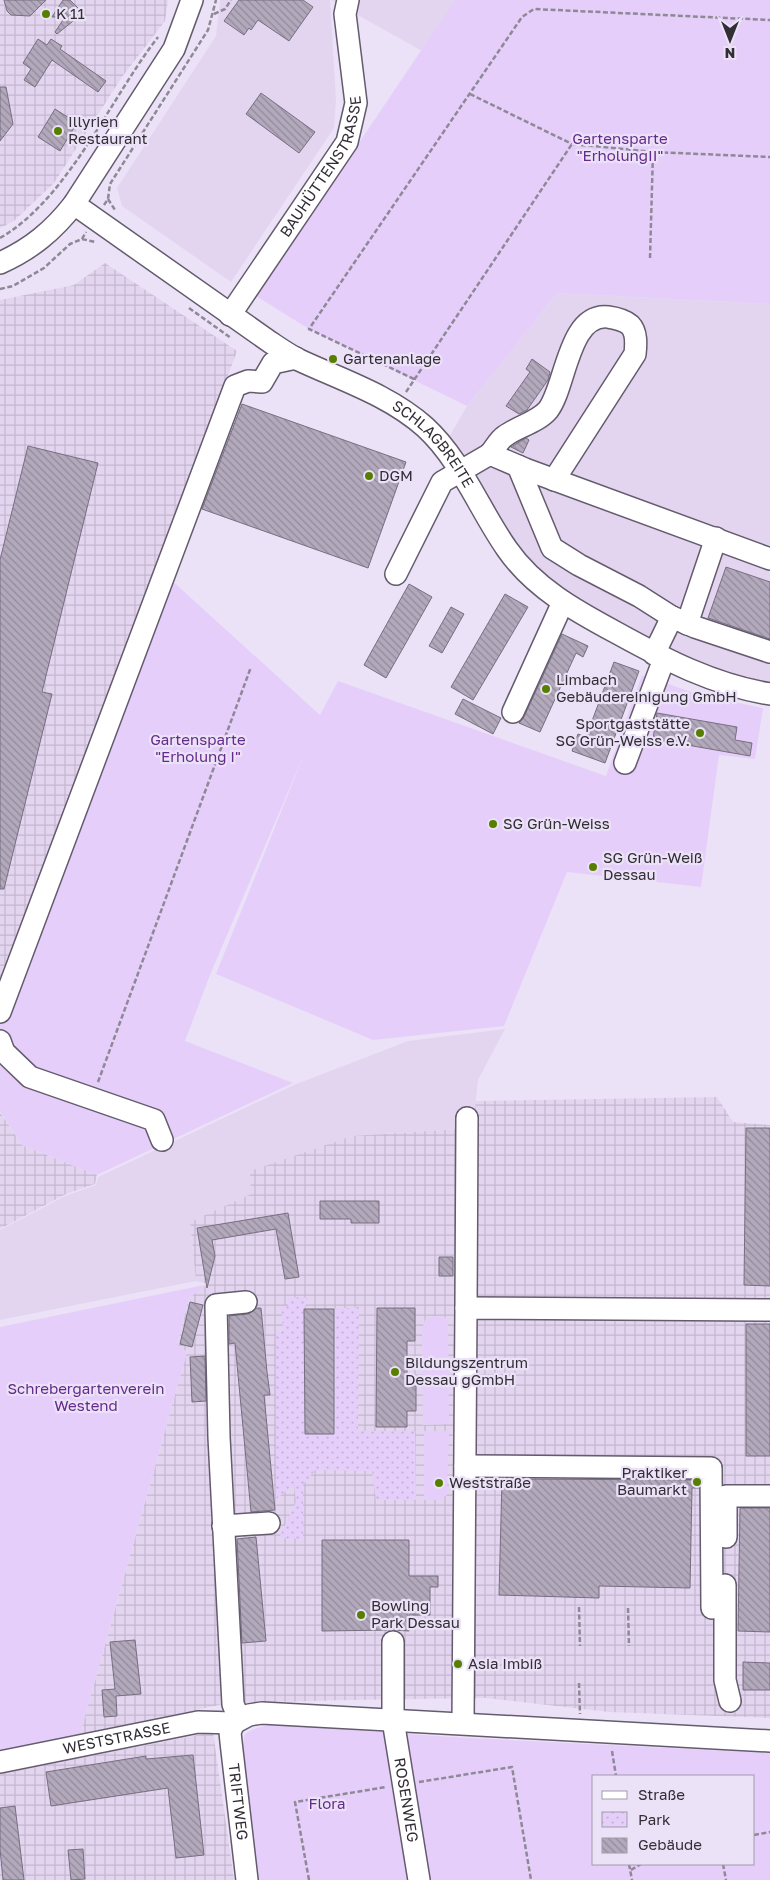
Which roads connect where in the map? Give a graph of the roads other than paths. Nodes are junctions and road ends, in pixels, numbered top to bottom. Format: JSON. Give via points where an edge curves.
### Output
{"nodes":[{"id":1,"x":192,"y":0,"type":"edge"},
{"id":2,"x":348,"y":0,"type":"edge"},
{"id":3,"x":74,"y":204,"type":"junction"},
{"id":4,"x":0,"y":263,"type":"edge"},
{"id":5,"x":230,"y":315,"type":"junction"},
{"id":6,"x":296,"y":358,"type":"junction"},
{"id":7,"x":490,"y":454,"type":"junction"},
{"id":8,"x":518,"y":466,"type":"junction"},
{"id":9,"x":460,"y":471,"type":"junction"},
{"id":10,"x":554,"y":480,"type":"junction"},
{"id":11,"x":716,"y":538,"type":"junction"},
{"id":12,"x":770,"y":559,"type":"edge"},
{"id":13,"x":396,"y":574,"type":"dead end"},
{"id":14,"x":563,"y":602,"type":"junction"},
{"id":15,"x":680,"y":620,"type":"junction"},
{"id":16,"x":770,"y":652,"type":"edge"},
{"id":17,"x":659,"y":656,"type":"junction"},
{"id":18,"x":770,"y":694,"type":"edge"},
{"id":19,"x":513,"y":712,"type":"dead end"},
{"id":20,"x":625,"y":763,"type":"dead end"},
{"id":21,"x":0,"y":1012,"type":"edge"},
{"id":22,"x":0,"y":1041,"type":"edge"},
{"id":23,"x":467,"y":1118,"type":"dead end"},
{"id":24,"x":162,"y":1140,"type":"dead end"},
{"id":25,"x":246,"y":1302,"type":"dead end"},
{"id":26,"x":466,"y":1308,"type":"junction"},
{"id":27,"x":770,"y":1310,"type":"edge"},
{"id":28,"x":466,"y":1466,"type":"junction"},
{"id":29,"x":770,"y":1496,"type":"edge"},
{"id":30,"x":269,"y":1523,"type":"dead end"},
{"id":31,"x":223,"y":1526,"type":"junction"},
{"id":32,"x":712,"y":1608,"type":"dead end"},
{"id":33,"x":393,"y":1642,"type":"dead end"},
{"id":34,"x":730,"y":1702,"type":"dead end"},
{"id":35,"x":393,"y":1720,"type":"junction"},
{"id":36,"x":237,"y":1721,"type":"junction"},
{"id":37,"x":463,"y":1723,"type":"junction"},
{"id":38,"x":770,"y":1741,"type":"edge"},
{"id":39,"x":0,"y":1762,"type":"edge"},
{"id":40,"x":247,"y":1880,"type":"edge"},
{"id":41,"x":419,"y":1880,"type":"edge"}],
"edges":[{"from":1,"to":3,"type":"street","via":[[174,49]]},
{"from":2,"to":5,"type":"street","name":"BAUHÜTTENSTRASSE","via":[[345,14],[356,103],[347,142]]},
{"from":3,"to":4,"type":"street","via":[[40,240]]},
{"from":3,"to":5,"type":"street","name":"SCHLAGBREITE"},
{"from":5,"to":6,"type":"street","name":"SCHLAGBREITE"},
{"from":6,"to":9,"type":"street","name":"SCHLAGBREITE","via":[[397,406],[433,435]]},
{"from":6,"to":21,"type":"street","via":[[273,363],[262,382],[248,381],[236,386]]},
{"from":7,"to":8,"type":"street"},
{"from":7,"to":9,"type":"street"},
{"from":7,"to":10,"type":"street","via":[[504,436],[547,411],[560,388],[569,353],[590,322],[598,317],[625,322],[634,332],[635,354]]},
{"from":8,"to":10,"type":"street"},
{"from":8,"to":15,"type":"street","via":[[552,548]]},
{"from":9,"to":13,"type":"street","via":[[442,482]]},
{"from":9,"to":14,"type":"street","name":"SCHLAGBREITE","via":[[507,549],[532,578]]},
{"from":10,"to":11,"type":"street"},
{"from":11,"to":12,"type":"street"},
{"from":11,"to":15,"type":"street"},
{"from":14,"to":17,"type":"street","name":"SCHLAGBREITE"},
{"from":14,"to":19,"type":"street"},
{"from":15,"to":16,"type":"street"},
{"from":15,"to":17,"type":"street"},
{"from":17,"to":18,"type":"street","name":"SCHLAGBREITE","via":[[711,680]]},
{"from":17,"to":20,"type":"street"},
{"from":22,"to":24,"type":"street","via":[[4,1052],[30,1077],[154,1120]]},
{"from":23,"to":26,"type":"street"},
{"from":25,"to":31,"type":"street","via":[[216,1305]]},
{"from":26,"to":27,"type":"street"},
{"from":26,"to":28,"type":"street"},
{"from":28,"to":32,"type":"street","via":[[710,1468]]},
{"from":28,"to":37,"type":"street"},
{"from":29,"to":34,"type":"street","via":[[726,1496],[725,1680]]},
{"from":30,"to":31,"type":"street"},
{"from":31,"to":36,"type":"street","via":[[233,1704]]},
{"from":33,"to":35,"type":"street","name":"ROSENWEG"},
{"from":35,"to":36,"type":"street","name":"WESTSTRASSE","via":[[270,1713],[250,1715]]},
{"from":35,"to":37,"type":"street","name":"WESTSTRASSE"},
{"from":35,"to":41,"type":"street","name":"ROSENWEG"},
{"from":36,"to":39,"type":"street","name":"WESTSTRASSE","via":[[198,1722]]},
{"from":36,"to":40,"type":"street","name":"TRIFTWEG","via":[[230,1732]]},
{"from":37,"to":38,"type":"street","name":"WESTSTRASSE"}]}
